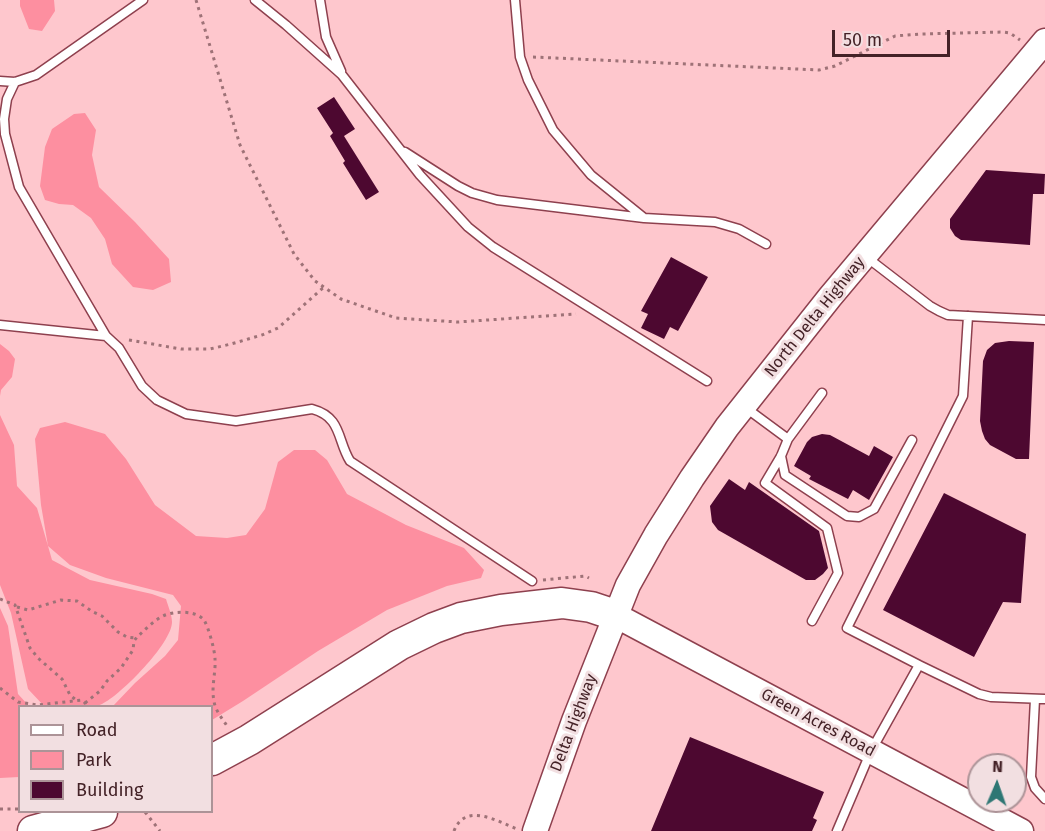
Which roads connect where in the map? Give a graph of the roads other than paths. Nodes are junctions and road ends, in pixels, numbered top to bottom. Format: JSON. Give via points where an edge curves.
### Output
{"nodes":[{"id":1,"x":143,"y":0,"type":"edge"},
{"id":2,"x":255,"y":0,"type":"edge"},
{"id":3,"x":320,"y":0,"type":"edge"},
{"id":4,"x":515,"y":0,"type":"edge"},
{"id":5,"x":1042,"y":50,"type":"edge"},
{"id":6,"x":342,"y":75,"type":"junction"},
{"id":7,"x":0,"y":81,"type":"edge"},
{"id":8,"x":15,"y":82,"type":"junction"},
{"id":9,"x":400,"y":148,"type":"junction"},
{"id":10,"x":644,"y":218,"type":"junction"},
{"id":11,"x":766,"y":244,"type":"dead end"},
{"id":12,"x":865,"y":256,"type":"junction"},
{"id":13,"x":968,"y":316,"type":"junction"},
{"id":14,"x":1045,"y":320,"type":"edge"},
{"id":15,"x":0,"y":325,"type":"edge"},
{"id":16,"x":106,"y":336,"type":"junction"},
{"id":17,"x":707,"y":381,"type":"dead end"},
{"id":18,"x":822,"y":393,"type":"dead end"},
{"id":19,"x":743,"y":406,"type":"junction"},
{"id":20,"x":788,"y":439,"type":"junction"},
{"id":21,"x":912,"y":440,"type":"dead end"},
{"id":22,"x":781,"y":456,"type":"junction"},
{"id":23,"x":532,"y":581,"type":"dead end"},
{"id":24,"x":615,"y":615,"type":"junction"},
{"id":25,"x":812,"y":621,"type":"dead end"},
{"id":26,"x":918,"y":665,"type":"junction"},
{"id":27,"x":1035,"y":699,"type":"junction"},
{"id":28,"x":1045,"y":699,"type":"edge"},
{"id":29,"x":871,"y":751,"type":"junction"},
{"id":30,"x":213,"y":759,"type":"edge"},
{"id":31,"x":1045,"y":799,"type":"edge"},
{"id":32,"x":98,"y":813,"type":"edge"},
{"id":33,"x":534,"y":829,"type":"edge"},
{"id":34,"x":33,"y":831,"type":"edge"},
{"id":35,"x":837,"y":831,"type":"edge"},
{"id":36,"x":1021,"y":831,"type":"edge"}],
"edges":[{"from":1,"to":8,"type":"lane","via":[[36,75]]},
{"from":2,"to":6,"type":"lane"},
{"from":3,"to":6,"type":"lane","via":[[326,37]]},
{"from":4,"to":10,"type":"lane","via":[[519,57],[553,130],[591,176]]},
{"from":5,"to":12,"type":"street","name":"North Delta Highway"},
{"from":6,"to":9,"type":"lane"},
{"from":7,"to":8,"type":"lane"},
{"from":8,"to":16,"type":"lane","via":[[4,119],[19,187]]},
{"from":9,"to":10,"type":"lane","via":[[472,193],[497,200]]},
{"from":9,"to":17,"type":"lane","via":[[455,213],[493,247]]},
{"from":10,"to":11,"type":"lane","via":[[715,222],[739,229]]},
{"from":12,"to":13,"type":"lane","via":[[939,311]]},
{"from":12,"to":19,"type":"street","name":"North Delta Highway"},
{"from":13,"to":14,"type":"lane"},
{"from":13,"to":26,"type":"lane","via":[[963,396],[847,628]]},
{"from":15,"to":16,"type":"lane"},
{"from":16,"to":23,"type":"lane","via":[[119,348],[142,386],[157,400],[186,414],[236,421],[312,409],[322,411],[336,425],[350,461]]},
{"from":18,"to":20,"type":"lane"},
{"from":19,"to":20,"type":"lane"},
{"from":19,"to":24,"type":"street","name":"North Delta Highway","via":[[656,535]]},
{"from":20,"to":22,"type":"lane"},
{"from":21,"to":22,"type":"lane","via":[[874,509],[859,517],[847,516],[785,475]]},
{"from":22,"to":25,"type":"lane","via":[[765,483],[827,528],[838,573]]},
{"from":24,"to":29,"type":"street","name":"Green Acres Road"},
{"from":24,"to":30,"type":"highway","via":[[561,603],[461,618],[399,645]]},
{"from":24,"to":33,"type":"street","name":"Delta Highway"},
{"from":26,"to":27,"type":"lane","via":[[984,696]]},
{"from":26,"to":29,"type":"lane"},
{"from":27,"to":28,"type":"lane"},
{"from":27,"to":31,"type":"lane","via":[[1031,777]]},
{"from":29,"to":35,"type":"lane"},
{"from":29,"to":36,"type":"street","name":"Green Acres Road"},
{"from":32,"to":34,"type":"highway"}]}
